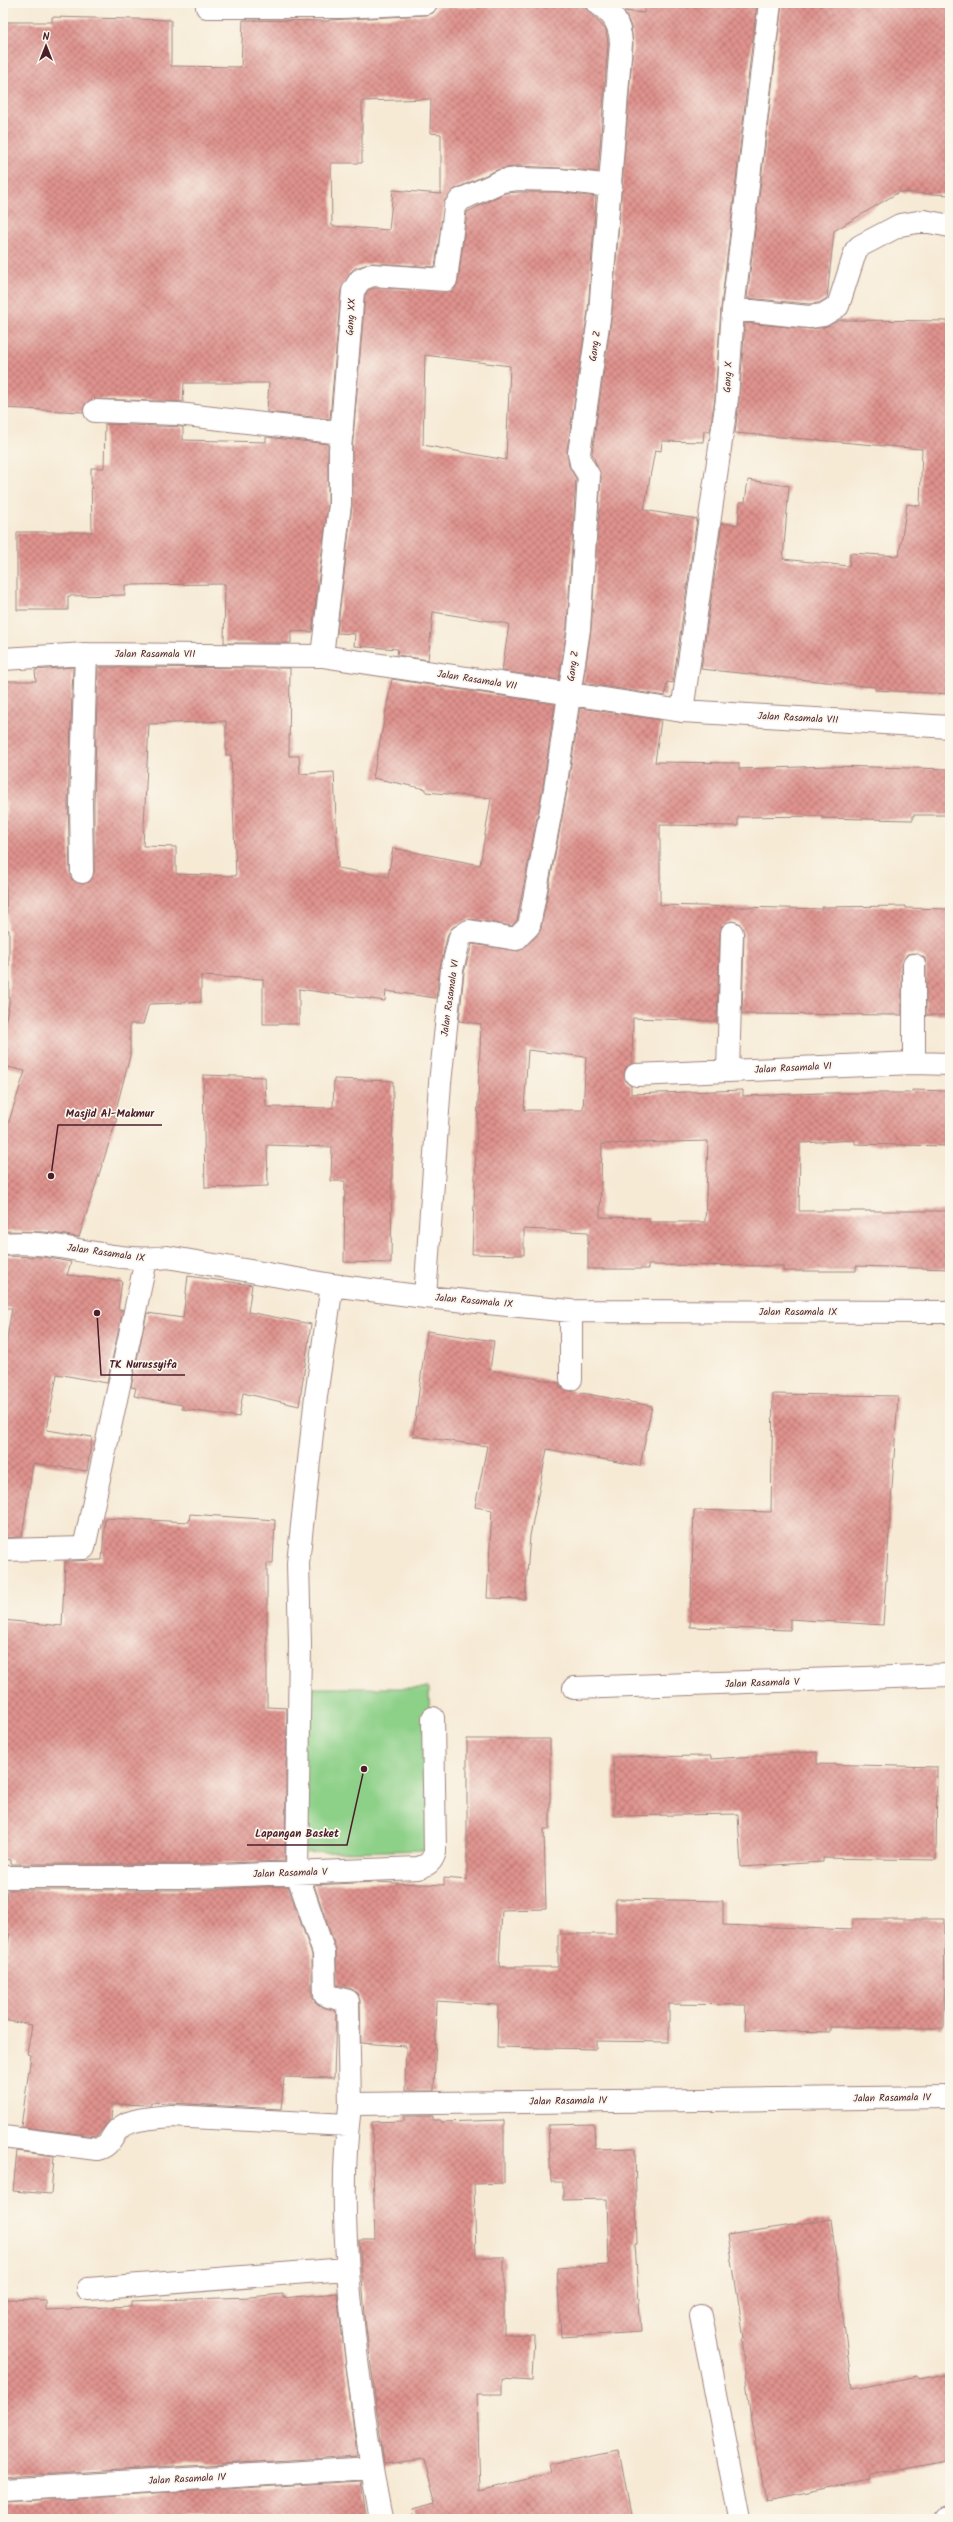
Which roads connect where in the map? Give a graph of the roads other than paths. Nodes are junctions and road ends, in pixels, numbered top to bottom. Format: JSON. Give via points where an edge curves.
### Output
{"nodes":[{"id":1,"x":426,"y":3,"type":"edge"},
{"id":2,"x":598,"y":3,"type":"edge"},
{"id":3,"x":770,"y":3,"type":"edge"},
{"id":4,"x":207,"y":7,"type":"dead end"},
{"id":5,"x":611,"y":186,"type":"junction"},
{"id":6,"x":950,"y":226,"type":"edge"},
{"id":7,"x":733,"y":309,"type":"junction"},
{"id":8,"x":95,"y":411,"type":"dead end"},
{"id":9,"x":342,"y":432,"type":"junction"},
{"id":10,"x":86,"y":654,"type":"junction"},
{"id":11,"x":322,"y":656,"type":"junction"},
{"id":12,"x":3,"y":659,"type":"edge"},
{"id":13,"x":569,"y":695,"type":"junction"},
{"id":14,"x":682,"y":711,"type":"junction"},
{"id":15,"x":950,"y":727,"type":"edge"},
{"id":16,"x":82,"y":872,"type":"dead end"},
{"id":17,"x":732,"y":933,"type":"dead end"},
{"id":18,"x":914,"y":965,"type":"dead end"},
{"id":19,"x":914,"y":1063,"type":"junction"},
{"id":20,"x":950,"y":1064,"type":"edge"},
{"id":21,"x":728,"y":1071,"type":"junction"},
{"id":22,"x":636,"y":1075,"type":"dead end"},
{"id":23,"x":3,"y":1244,"type":"edge"},
{"id":24,"x":146,"y":1260,"type":"junction"},
{"id":25,"x":332,"y":1284,"type":"junction"},
{"id":26,"x":425,"y":1297,"type":"junction"},
{"id":27,"x":571,"y":1311,"type":"junction"},
{"id":28,"x":950,"y":1312,"type":"edge"},
{"id":29,"x":571,"y":1379,"type":"dead end"},
{"id":30,"x":3,"y":1550,"type":"edge"},
{"id":31,"x":950,"y":1675,"type":"edge"},
{"id":32,"x":574,"y":1688,"type":"dead end"},
{"id":33,"x":434,"y":1718,"type":"dead end"},
{"id":34,"x":297,"y":1873,"type":"junction"},
{"id":35,"x":3,"y":1877,"type":"edge"},
{"id":36,"x":950,"y":2097,"type":"edge"},
{"id":37,"x":349,"y":2116,"type":"junction"},
{"id":38,"x":3,"y":2137,"type":"edge"},
{"id":39,"x":346,"y":2269,"type":"junction"},
{"id":40,"x":88,"y":2289,"type":"dead end"},
{"id":41,"x":701,"y":2316,"type":"dead end"},
{"id":42,"x":371,"y":2468,"type":"junction"},
{"id":43,"x":3,"y":2490,"type":"edge"},
{"id":44,"x":950,"y":2518,"type":"edge"},
{"id":45,"x":381,"y":2519,"type":"edge"},
{"id":46,"x":740,"y":2519,"type":"edge"},
{"id":47,"x":945,"y":2519,"type":"edge"}],
"edges":[{"from":1,"to":4,"type":"street","via":[[343,7]]},
{"from":2,"to":5,"type":"street","name":"Gang Z","via":[[614,17],[621,31]]},
{"from":3,"to":7,"type":"street","name":"Gang X"},
{"from":5,"to":9,"type":"street","name":"Gang XX","via":[[560,180],[502,181],[460,200],[455,207],[446,280],[372,275],[360,280],[353,291]]},
{"from":5,"to":13,"type":"street","name":"Gang Z","via":[[600,312],[579,453],[581,463],[590,476],[578,629]]},
{"from":6,"to":7,"type":"street","via":[[924,221],[900,225],[860,246],[856,250],[838,306],[823,315],[809,317]]},
{"from":7,"to":14,"type":"street","name":"Gang X","via":[[727,399]]},
{"from":8,"to":9,"type":"street","via":[[178,414]]},
{"from":9,"to":11,"type":"street","name":"Gang XX","via":[[340,504]]},
{"from":10,"to":11,"type":"street","name":"Jalan Rasamala VII"},
{"from":10,"to":12,"type":"street","name":"Jalan Rasamala VII"},
{"from":10,"to":16,"type":"street","via":[[81,803]]},
{"from":11,"to":13,"type":"street","name":"Jalan Rasamala VII"},
{"from":13,"to":14,"type":"street","name":"Jalan Rasamala VII"},
{"from":13,"to":26,"type":"street","name":"Jalan Rasamala VI","via":[[529,926],[516,939],[469,931],[460,937],[454,964],[440,1083]]},
{"from":14,"to":15,"type":"street","name":"Jalan Rasamala VII"},
{"from":17,"to":21,"type":"street"},
{"from":18,"to":19,"type":"street"},
{"from":19,"to":20,"type":"street","name":"Jalan Rasamala VI"},
{"from":19,"to":21,"type":"street","name":"Jalan Rasamala VI"},
{"from":21,"to":22,"type":"street","name":"Jalan Rasamala VI"},
{"from":23,"to":24,"type":"street","name":"Jalan Rasamala IX","via":[[26,1241]]},
{"from":24,"to":25,"type":"street","name":"Jalan Rasamala IX","via":[[166,1256]]},
{"from":24,"to":30,"type":"street","via":[[84,1548]]},
{"from":25,"to":26,"type":"street","name":"Jalan Rasamala IX"},
{"from":25,"to":34,"type":"street","via":[[316,1396],[298,1563],[300,1643]]},
{"from":26,"to":27,"type":"street","name":"Jalan Rasamala IX"},
{"from":27,"to":28,"type":"street","name":"Jalan Rasamala IX"},
{"from":27,"to":29,"type":"street"},
{"from":31,"to":32,"type":"street","name":"Jalan Rasamala V"},
{"from":33,"to":34,"type":"street","name":"Jalan Rasamala V","via":[[433,1859],[418,1868]]},
{"from":34,"to":35,"type":"street","name":"Jalan Rasamala V","via":[[194,1877]]},
{"from":34,"to":37,"type":"street","via":[[324,1953],[325,1995],[348,2001]]},
{"from":36,"to":37,"type":"street","name":"Jalan Rasamala IV","via":[[363,2104]]},
{"from":37,"to":38,"type":"street","name":"Jalan Rasamala IV","via":[[170,2116],[142,2119],[121,2127],[106,2147],[97,2149]]},
{"from":37,"to":39,"type":"street"},
{"from":39,"to":40,"type":"street"},
{"from":39,"to":42,"type":"street"},
{"from":41,"to":46,"type":"street"},
{"from":42,"to":43,"type":"street","name":"Jalan Rasamala IV"},
{"from":42,"to":45,"type":"street"},
{"from":44,"to":47,"type":"street"}]}
